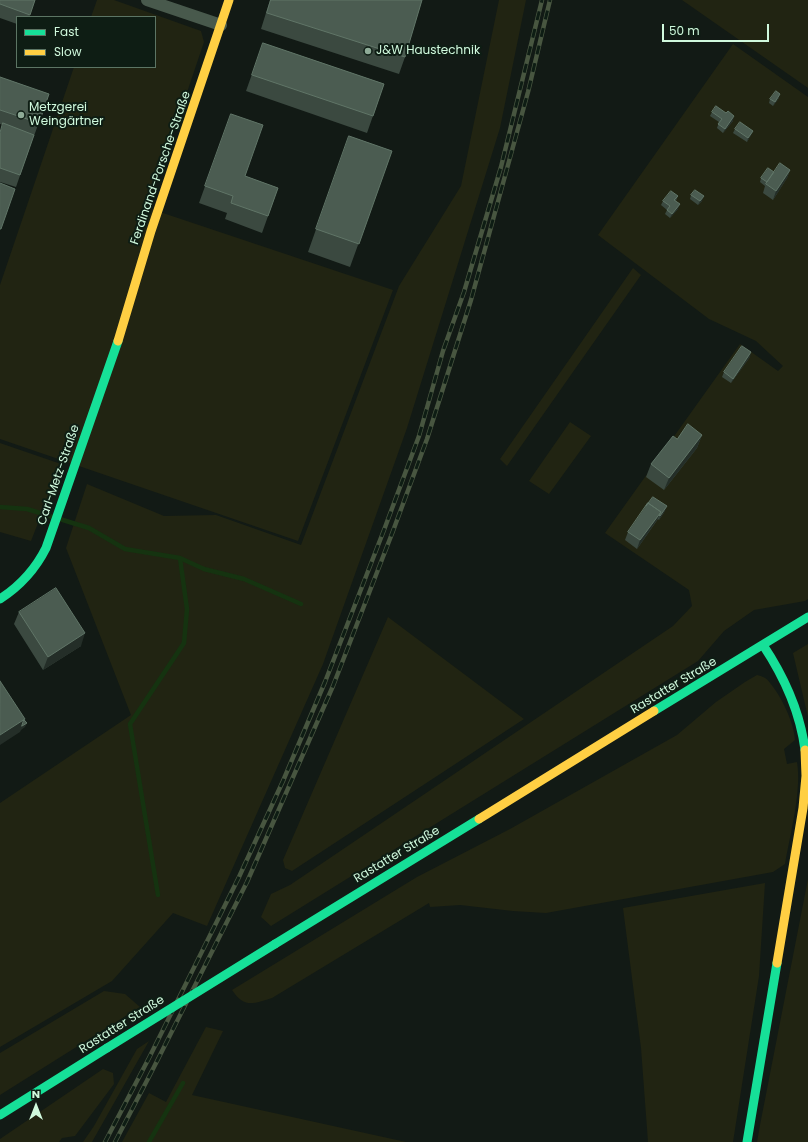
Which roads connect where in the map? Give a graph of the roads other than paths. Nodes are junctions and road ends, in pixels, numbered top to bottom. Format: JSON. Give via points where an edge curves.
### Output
{"nodes":[{"id":1,"x":147,"y":0,"type":"edge"},
{"id":2,"x":229,"y":0,"type":"edge"},
{"id":3,"x":221,"y":25,"type":"junction"},
{"id":4,"x":116,"y":344,"type":"joint"},
{"id":5,"x":0,"y":599,"type":"edge"},
{"id":6,"x":808,"y":617,"type":"edge"},
{"id":7,"x":763,"y":645,"type":"junction"},
{"id":8,"x":0,"y":1115,"type":"edge"},
{"id":9,"x":746,"y":1142,"type":"edge"}],
"edges":[{"from":1,"to":3,"type":"street"},
{"from":2,"to":3,"type":"street","name":"Ferdinand-Porsche-Straße"},
{"from":3,"to":4,"type":"street","name":"Ferdinand-Porsche-Straße","via":[[151,231]]},
{"from":4,"to":5,"type":"street","name":"Carl-Metz-Straße","via":[[45,552],[31,574]]},
{"from":6,"to":7,"type":"street","name":"Rastatter Straße"},
{"from":7,"to":8,"type":"street","name":"Rastatter Straße","bridge":true},
{"from":7,"to":9,"type":"street","via":[[775,661],[799,714],[804,737],[806,771],[803,808]]}]}
